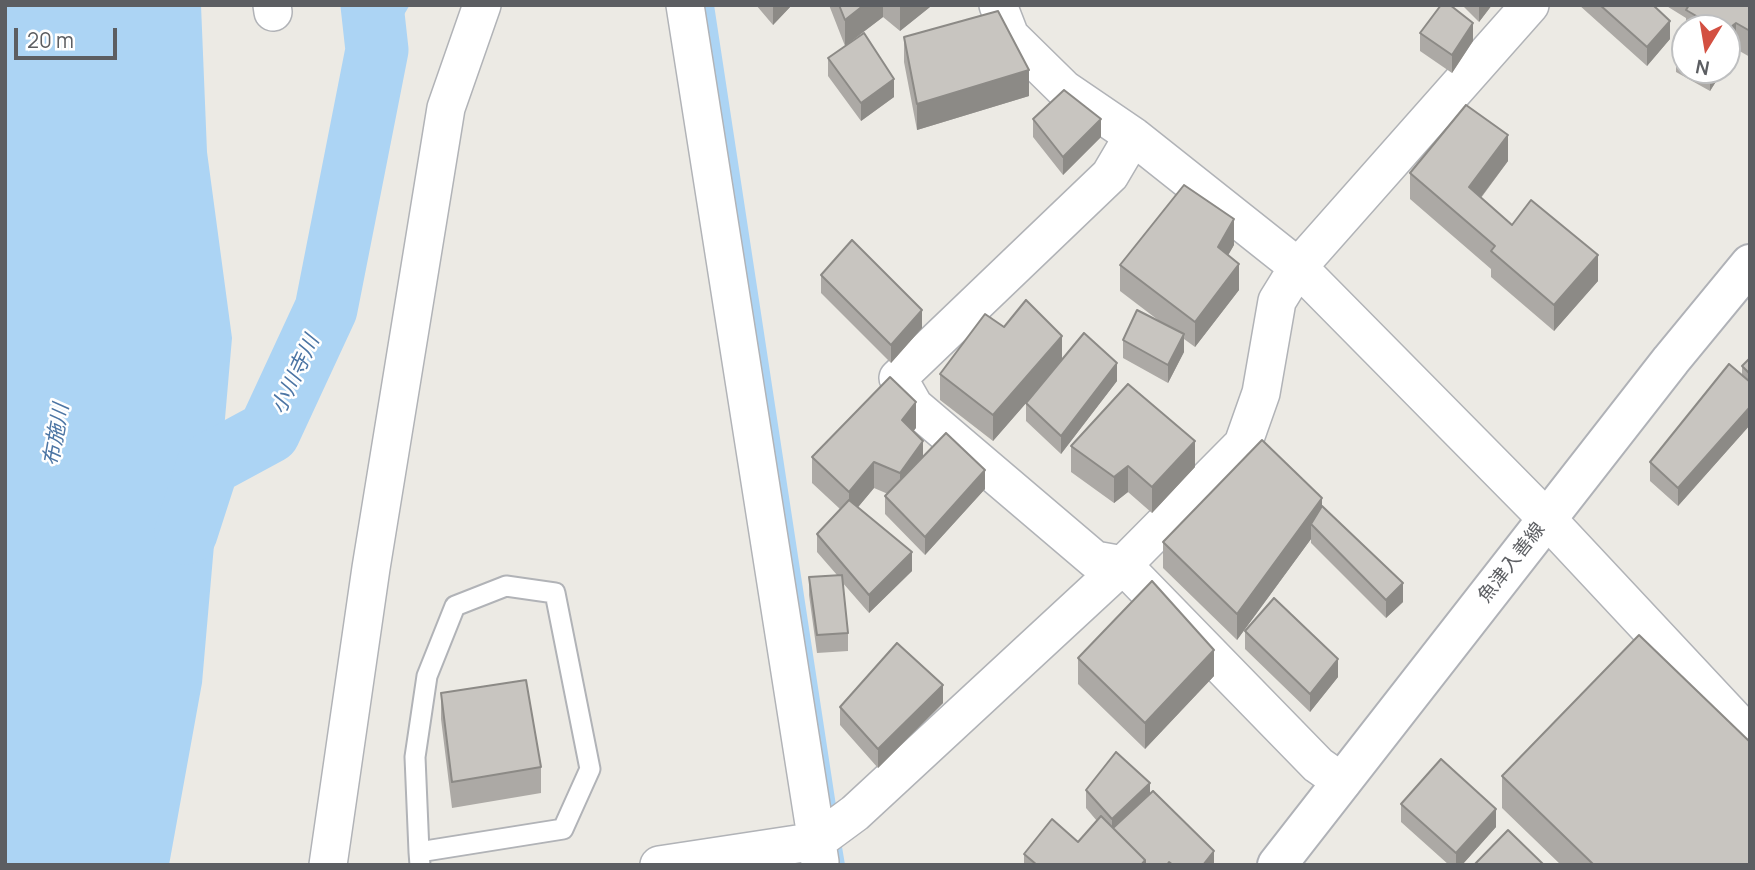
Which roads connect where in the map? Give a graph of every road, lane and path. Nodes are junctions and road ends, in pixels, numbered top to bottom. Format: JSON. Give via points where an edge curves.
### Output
{"nodes":[{"id":1,"x":482,"y":5,"type":"edge"},
{"id":2,"x":685,"y":5,"type":"edge"},
{"id":3,"x":998,"y":5,"type":"edge"},
{"id":4,"x":1530,"y":5,"type":"edge"},
{"id":5,"x":1133,"y":136,"type":"junction"},
{"id":6,"x":1750,"y":264,"type":"edge"},
{"id":7,"x":1298,"y":267,"type":"junction"},
{"id":8,"x":1547,"y":519,"type":"junction"},
{"id":9,"x":1123,"y":565,"type":"junction"},
{"id":10,"x":1750,"y":736,"type":"edge"},
{"id":11,"x":1342,"y":782,"type":"junction"},
{"id":12,"x":819,"y":853,"type":"edge"},
{"id":13,"x":419,"y":858,"type":"edge"},
{"id":14,"x":328,"y":865,"type":"edge"},
{"id":15,"x":659,"y":865,"type":"edge"},
{"id":16,"x":1277,"y":865,"type":"edge"}],
"edges":[{"from":1,"to":14,"type":"street","via":[[446,108]]},
{"from":2,"to":12,"type":"street"},
{"from":3,"to":5,"type":"street","via":[[1010,36],[1064,89]]},
{"from":4,"to":7,"type":"street"},
{"from":5,"to":7,"type":"street"},
{"from":5,"to":9,"type":"street","via":[[1110,175],[898,378],[914,406],[1095,560]]},
{"from":6,"to":8,"type":"main road","name":"魚津入善線"},
{"from":7,"to":8,"type":"street"},
{"from":7,"to":9,"type":"street","via":[[1277,300],[1261,393],[1243,444]]},
{"from":8,"to":10,"type":"street"},
{"from":8,"to":11,"type":"main road","name":"魚津入善線"},
{"from":9,"to":11,"type":"street","via":[[1318,765]]},
{"from":9,"to":12,"type":"street","via":[[855,813]]},
{"from":11,"to":16,"type":"main road","name":"魚津入善線"},
{"from":12,"to":15,"type":"street"},
{"from":13,"to":13,"type":"lane","via":[[415,757],[427,676],[456,606],[506,586],[555,593],[590,769],[563,829]]}]}
